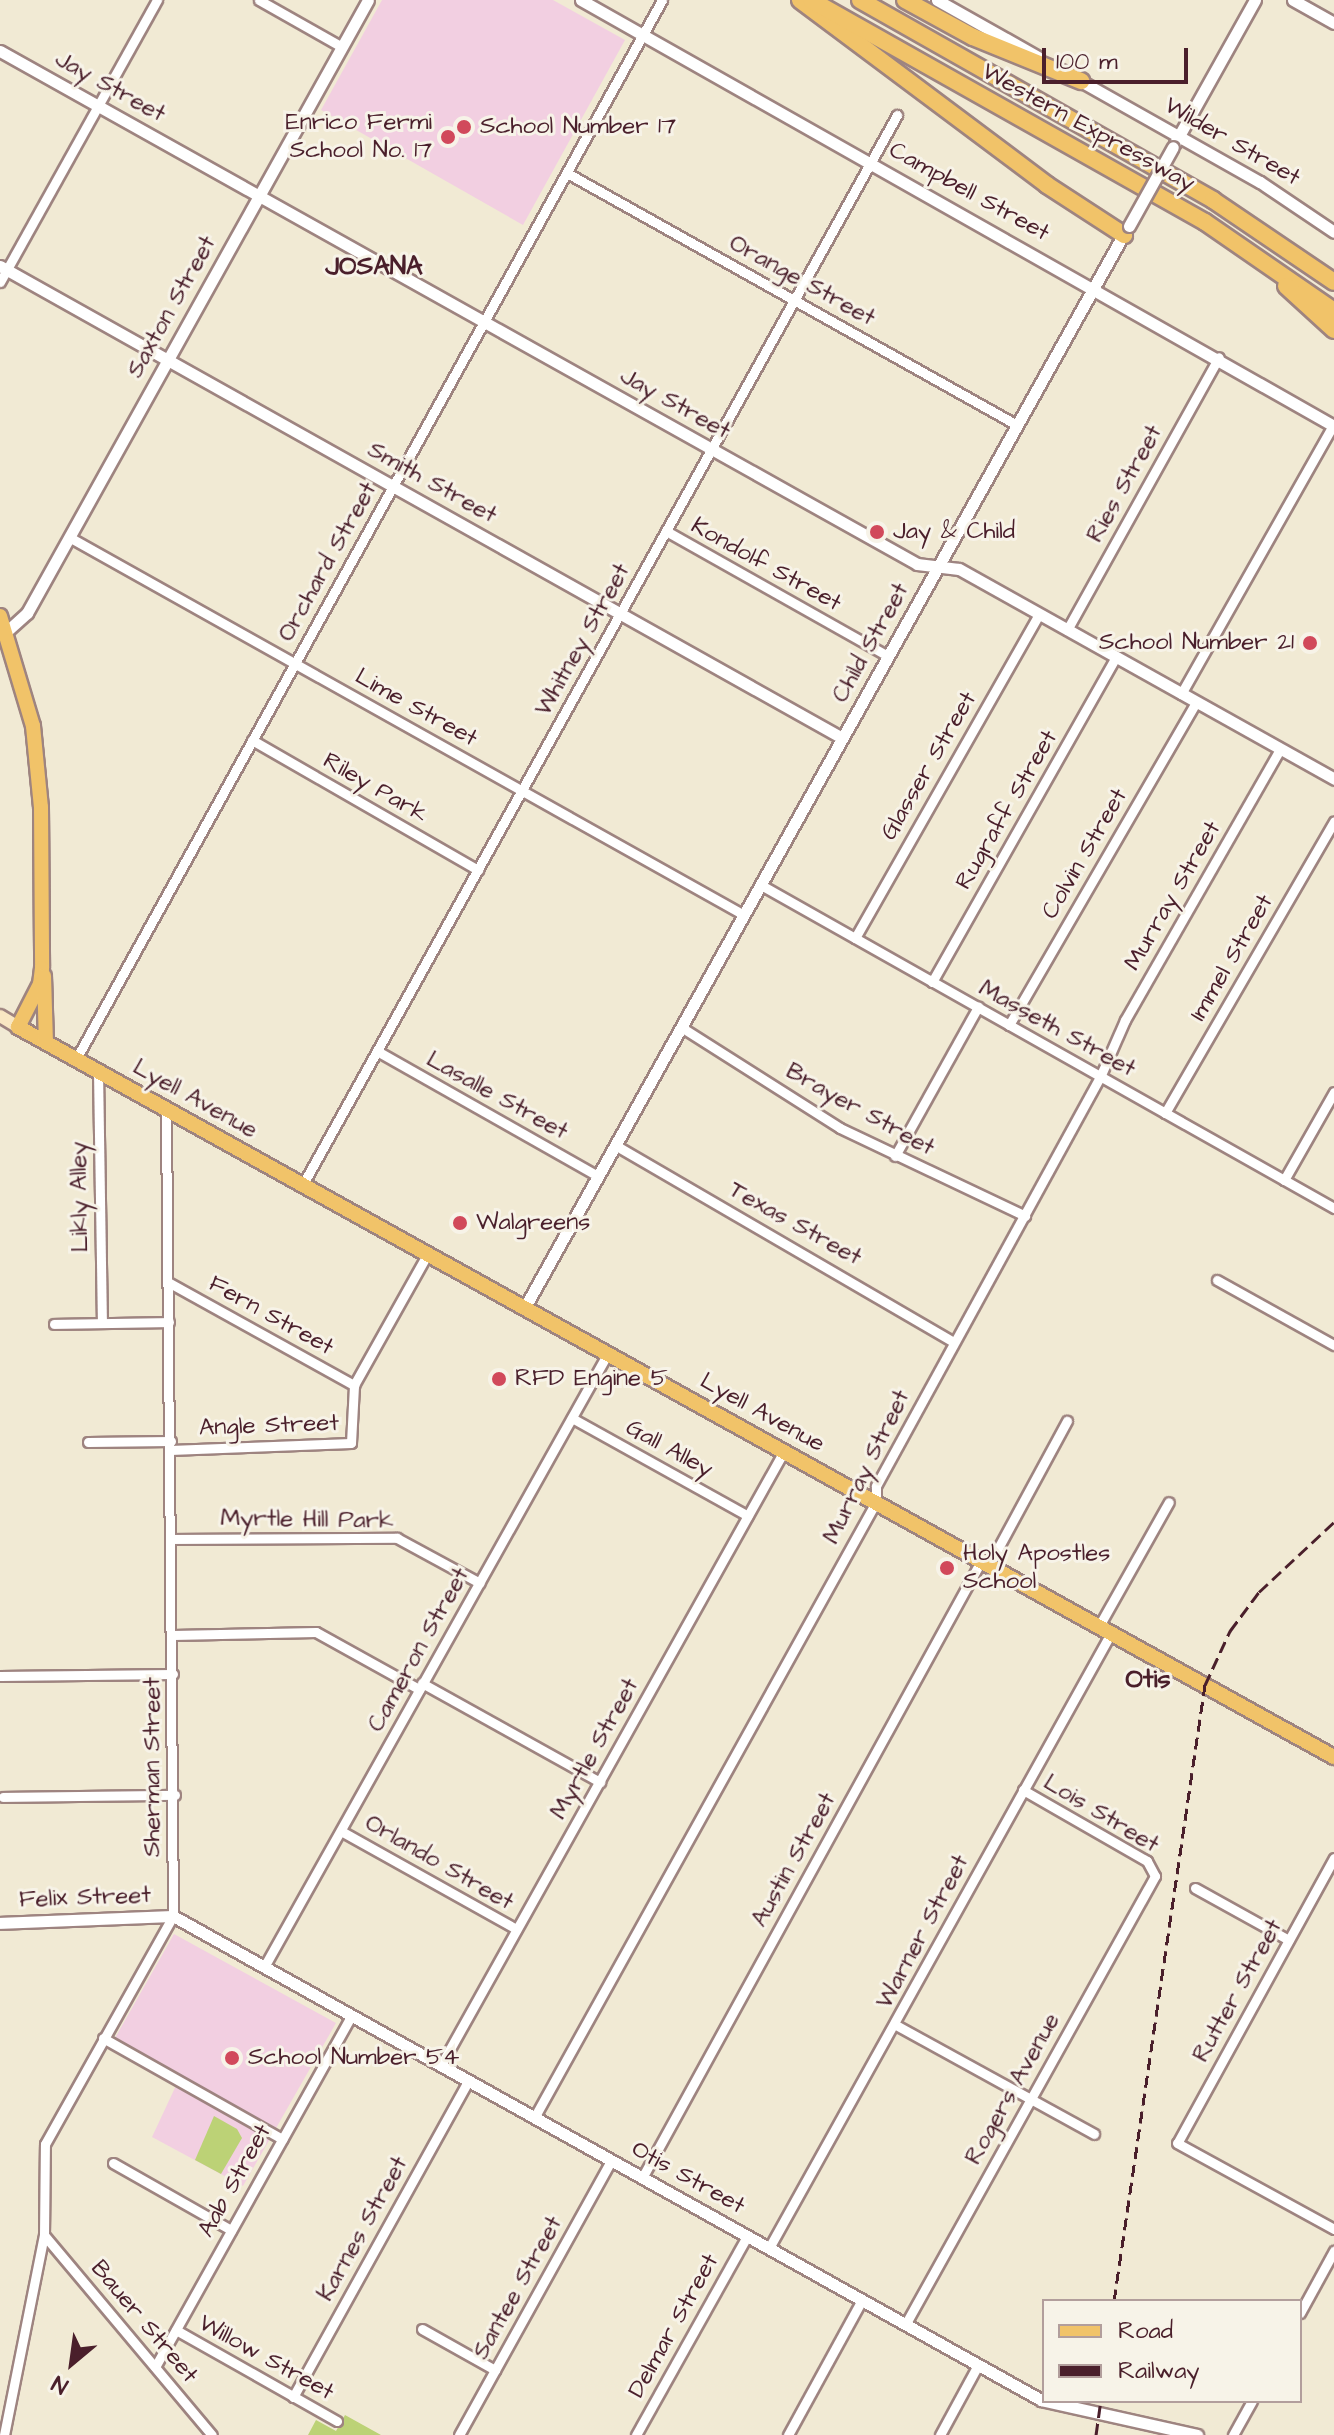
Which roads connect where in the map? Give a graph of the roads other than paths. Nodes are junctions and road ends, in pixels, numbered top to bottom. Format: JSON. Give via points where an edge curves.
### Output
{"nodes":[{"id":1,"x":157,"y":0,"type":"edge"},
{"id":2,"x":259,"y":0,"type":"edge"},
{"id":3,"x":368,"y":0,"type":"edge"},
{"id":4,"x":581,"y":0,"type":"edge"},
{"id":5,"x":662,"y":0,"type":"edge"},
{"id":6,"x":800,"y":0,"type":"edge"},
{"id":7,"x":811,"y":0,"type":"edge"},
{"id":8,"x":860,"y":0,"type":"edge"},
{"id":9,"x":905,"y":0,"type":"edge"},
{"id":10,"x":937,"y":0,"type":"edge"},
{"id":11,"x":1255,"y":0,"type":"edge"},
{"id":12,"x":1293,"y":0,"type":"edge"},
{"id":13,"x":1334,"y":23,"type":"edge"},
{"id":14,"x":643,"y":35,"type":"junction"},
{"id":15,"x":342,"y":47,"type":"junction"},
{"id":16,"x":0,"y":51,"type":"edge"},
{"id":17,"x":1081,"y":81,"type":"junction"},
{"id":18,"x":98,"y":106,"type":"junction"},
{"id":19,"x":897,"y":115,"type":"dead end"},
{"id":20,"x":1176,"y":141,"type":"junction"},
{"id":21,"x":871,"y":162,"type":"junction"},
{"id":22,"x":567,"y":173,"type":"junction"},
{"id":23,"x":259,"y":196,"type":"junction"},
{"id":24,"x":1126,"y":230,"type":"junction"},
{"id":25,"x":1220,"y":231,"type":"junction"},
{"id":26,"x":1334,"y":232,"type":"edge"},
{"id":27,"x":3,"y":268,"type":"edge"},
{"id":28,"x":0,"y":282,"type":"edge"},
{"id":29,"x":1334,"y":282,"type":"edge"},
{"id":30,"x":1094,"y":288,"type":"junction"},
{"id":31,"x":794,"y":300,"type":"junction"},
{"id":32,"x":1334,"y":311,"type":"edge"},
{"id":33,"x":484,"y":322,"type":"junction"},
{"id":34,"x":1334,"y":330,"type":"edge"},
{"id":35,"x":1219,"y":357,"type":"junction"},
{"id":36,"x":168,"y":360,"type":"junction"},
{"id":37,"x":1017,"y":425,"type":"junction"},
{"id":38,"x":1334,"y":425,"type":"edge"},
{"id":39,"x":711,"y":449,"type":"junction"},
{"id":40,"x":393,"y":486,"type":"junction"},
{"id":41,"x":666,"y":531,"type":"junction"},
{"id":42,"x":69,"y":537,"type":"junction"},
{"id":43,"x":938,"y":567,"type":"junction"},
{"id":44,"x":1039,"y":614,"type":"junction"},
{"id":45,"x":619,"y":615,"type":"junction"},
{"id":46,"x":0,"y":616,"type":"edge"},
{"id":47,"x":1067,"y":630,"type":"junction"},
{"id":48,"x":7,"y":631,"type":"junction"},
{"id":49,"x":888,"y":656,"type":"junction"},
{"id":50,"x":1116,"y":657,"type":"junction"},
{"id":51,"x":295,"y":663,"type":"junction"},
{"id":52,"x":1181,"y":694,"type":"junction"},
{"id":53,"x":1196,"y":702,"type":"junction"},
{"id":54,"x":842,"y":738,"type":"junction"},
{"id":55,"x":252,"y":740,"type":"junction"},
{"id":56,"x":1280,"y":749,"type":"junction"},
{"id":57,"x":1334,"y":779,"type":"edge"},
{"id":58,"x":522,"y":790,"type":"junction"},
{"id":59,"x":1334,"y":822,"type":"edge"},
{"id":60,"x":478,"y":870,"type":"junction"},
{"id":61,"x":761,"y":885,"type":"junction"},
{"id":62,"x":744,"y":915,"type":"junction"},
{"id":63,"x":855,"y":938,"type":"junction"},
{"id":64,"x":42,"y":968,"type":"junction"},
{"id":65,"x":932,"y":982,"type":"junction"},
{"id":66,"x":978,"y":1007,"type":"junction"},
{"id":67,"x":0,"y":1016,"type":"edge"},
{"id":68,"x":1009,"y":1025,"type":"junction"},
{"id":69,"x":18,"y":1027,"type":"junction"},
{"id":70,"x":681,"y":1027,"type":"junction"},
{"id":71,"x":46,"y":1042,"type":"junction"},
{"id":72,"x":377,"y":1051,"type":"junction"},
{"id":73,"x":76,"y":1059,"type":"junction"},
{"id":74,"x":98,"y":1071,"type":"junction"},
{"id":75,"x":1100,"y":1077,"type":"junction"},
{"id":76,"x":1334,"y":1092,"type":"edge"},
{"id":77,"x":166,"y":1109,"type":"junction"},
{"id":78,"x":1165,"y":1113,"type":"junction"},
{"id":79,"x":615,"y":1145,"type":"junction"},
{"id":80,"x":895,"y":1156,"type":"junction"},
{"id":81,"x":598,"y":1176,"type":"junction"},
{"id":82,"x":1284,"y":1180,"type":"junction"},
{"id":83,"x":303,"y":1184,"type":"junction"},
{"id":84,"x":1334,"y":1208,"type":"edge"},
{"id":85,"x":1025,"y":1216,"type":"junction"},
{"id":86,"x":428,"y":1253,"type":"junction"},
{"id":87,"x":1217,"y":1280,"type":"dead end"},
{"id":88,"x":168,"y":1282,"type":"junction"},
{"id":89,"x":525,"y":1307,"type":"junction"},
{"id":90,"x":169,"y":1322,"type":"junction"},
{"id":91,"x":102,"y":1323,"type":"junction"},
{"id":92,"x":54,"y":1324,"type":"dead end"},
{"id":93,"x":954,"y":1342,"type":"junction"},
{"id":94,"x":1334,"y":1345,"type":"edge"},
{"id":95,"x":608,"y":1353,"type":"junction"},
{"id":96,"x":354,"y":1385,"type":"junction"},
{"id":97,"x":572,"y":1418,"type":"junction"},
{"id":98,"x":1067,"y":1421,"type":"dead end"},
{"id":99,"x":88,"y":1442,"type":"dead end"},
{"id":100,"x":170,"y":1446,"type":"junction"},
{"id":101,"x":784,"y":1451,"type":"junction"},
{"id":102,"x":876,"y":1502,"type":"junction"},
{"id":103,"x":1169,"y":1502,"type":"dead end"},
{"id":104,"x":748,"y":1516,"type":"junction"},
{"id":105,"x":172,"y":1539,"type":"junction"},
{"id":106,"x":985,"y":1563,"type":"junction"},
{"id":107,"x":480,"y":1583,"type":"junction"},
{"id":108,"x":1105,"y":1629,"type":"junction"},
{"id":109,"x":173,"y":1635,"type":"junction"},
{"id":110,"x":173,"y":1674,"type":"junction"},
{"id":111,"x":0,"y":1676,"type":"edge"},
{"id":112,"x":420,"y":1686,"type":"junction"},
{"id":113,"x":1332,"y":1750,"type":"edge"},
{"id":114,"x":600,"y":1782,"type":"junction"},
{"id":115,"x":1023,"y":1790,"type":"junction"},
{"id":116,"x":175,"y":1795,"type":"junction"},
{"id":117,"x":3,"y":1797,"type":"dead end"},
{"id":118,"x":341,"y":1831,"type":"junction"},
{"id":119,"x":1334,"y":1858,"type":"edge"},
{"id":120,"x":1156,"y":1873,"type":"joint"},
{"id":121,"x":1195,"y":1888,"type":"dead end"},
{"id":122,"x":173,"y":1916,"type":"junction"},
{"id":123,"x":0,"y":1923,"type":"edge"},
{"id":124,"x":516,"y":1929,"type":"junction"},
{"id":125,"x":1289,"y":1940,"type":"junction"},
{"id":126,"x":264,"y":1967,"type":"junction"},
{"id":127,"x":351,"y":2016,"type":"junction"},
{"id":128,"x":896,"y":2025,"type":"junction"},
{"id":129,"x":103,"y":2038,"type":"junction"},
{"id":130,"x":441,"y":2065,"type":"junction"},
{"id":131,"x":468,"y":2081,"type":"junction"},
{"id":132,"x":1030,"y":2098,"type":"junction"},
{"id":133,"x":534,"y":2118,"type":"junction"},
{"id":134,"x":1094,"y":2134,"type":"dead end"},
{"id":135,"x":282,"y":2139,"type":"junction"},
{"id":136,"x":611,"y":2161,"type":"junction"},
{"id":137,"x":113,"y":2163,"type":"dead end"},
{"id":138,"x":642,"y":2178,"type":"junction"},
{"id":139,"x":1334,"y":2229,"type":"edge"},
{"id":140,"x":231,"y":2230,"type":"junction"},
{"id":141,"x":44,"y":2235,"type":"junction"},
{"id":142,"x":747,"y":2236,"type":"junction"},
{"id":143,"x":769,"y":2248,"type":"junction"},
{"id":144,"x":1334,"y":2251,"type":"edge"},
{"id":145,"x":862,"y":2300,"type":"junction"},
{"id":146,"x":1302,"y":2309,"type":"edge"},
{"id":147,"x":905,"y":2325,"type":"junction"},
{"id":148,"x":422,"y":2329,"type":"dead end"},
{"id":149,"x":176,"y":2330,"type":"junction"},
{"id":150,"x":978,"y":2365,"type":"junction"},
{"id":151,"x":155,"y":2367,"type":"junction"},
{"id":152,"x":495,"y":2370,"type":"junction"},
{"id":153,"x":293,"y":2397,"type":"junction"},
{"id":154,"x":1042,"y":2399,"type":"edge"},
{"id":155,"x":1049,"y":2403,"type":"edge"},
{"id":156,"x":1251,"y":2403,"type":"edge"},
{"id":157,"x":337,"y":2421,"type":"dead end"},
{"id":158,"x":4,"y":2435,"type":"edge"},
{"id":159,"x":212,"y":2435,"type":"edge"},
{"id":160,"x":459,"y":2435,"type":"edge"},
{"id":161,"x":636,"y":2435,"type":"edge"},
{"id":162,"x":788,"y":2435,"type":"edge"},
{"id":163,"x":940,"y":2435,"type":"edge"},
{"id":164,"x":1197,"y":2435,"type":"edge"},
{"id":165,"x":1233,"y":2435,"type":"edge"}],
"edges":[{"from":1,"to":18,"type":"street"},
{"from":2,"to":15,"type":"street"},
{"from":3,"to":15,"type":"street","name":"Saxton Street"},
{"from":4,"to":14,"type":"street","name":"Campbell Street"},
{"from":5,"to":14,"type":"street","name":"Orchard Street"},
{"from":6,"to":24,"type":"highway","via":[[1040,180]]},
{"from":7,"to":25,"type":"highway","name":"Western Expressway"},
{"from":8,"to":29,"type":"highway","name":"Western Expressway","via":[[1213,200]]},
{"from":9,"to":17,"type":"highway","via":[[973,37]]},
{"from":10,"to":17,"type":"street","name":"Wilder Street"},
{"from":11,"to":20,"type":"street","name":"Child Street"},
{"from":12,"to":13,"type":"street"},
{"from":14,"to":21,"type":"street","name":"Campbell Street"},
{"from":14,"to":22,"type":"street","name":"Orchard Street"},
{"from":15,"to":23,"type":"street","name":"Saxton Street"},
{"from":16,"to":18,"type":"street","name":"Jay Street"},
{"from":17,"to":20,"type":"street","name":"Wilder Street"},
{"from":18,"to":23,"type":"street","name":"Jay Street"},
{"from":18,"to":27,"type":"street"},
{"from":19,"to":21,"type":"street","name":"Whitney Street"},
{"from":20,"to":24,"type":"street","name":"Child Street","bridge":true},
{"from":20,"to":26,"type":"street","name":"Wilder Street","via":[[1272,189]]},
{"from":21,"to":30,"type":"street","name":"Campbell Street"},
{"from":21,"to":31,"type":"street","name":"Whitney Street"},
{"from":22,"to":31,"type":"street","name":"Orange Street"},
{"from":22,"to":33,"type":"street","name":"Orchard Street"},
{"from":23,"to":33,"type":"street","name":"Jay Street"},
{"from":23,"to":36,"type":"street","name":"Saxton Street"},
{"from":24,"to":30,"type":"street","name":"Child Street"},
{"from":25,"to":32,"type":"highway","name":"Western Expressway"},
{"from":25,"to":34,"type":"highway"},
{"from":27,"to":28,"type":"street"},
{"from":27,"to":36,"type":"street","name":"Smith Street"},
{"from":30,"to":35,"type":"street","name":"Campbell Street"},
{"from":30,"to":37,"type":"street","name":"Child Street"},
{"from":31,"to":37,"type":"street","name":"Orange Street"},
{"from":31,"to":39,"type":"street","name":"Whitney Street"},
{"from":33,"to":39,"type":"street","name":"Jay Street"},
{"from":33,"to":40,"type":"street","name":"Orchard Street"},
{"from":35,"to":38,"type":"street","name":"Campbell Street"},
{"from":35,"to":47,"type":"street","name":"Ries Street"},
{"from":36,"to":40,"type":"street","name":"Smith Street"},
{"from":36,"to":42,"type":"street","name":"Saxton Street"},
{"from":37,"to":43,"type":"street","name":"Child Street"},
{"from":38,"to":52,"type":"street"},
{"from":39,"to":41,"type":"street","name":"Whitney Street"},
{"from":39,"to":43,"type":"street","name":"Jay Street","via":[[917,564]]},
{"from":40,"to":45,"type":"street","name":"Smith Street"},
{"from":40,"to":51,"type":"street","name":"Orchard Street"},
{"from":41,"to":45,"type":"street","name":"Whitney Street"},
{"from":41,"to":49,"type":"street","name":"Kondolf Street"},
{"from":42,"to":48,"type":"street","name":"Saxton Street","via":[[27,613]]},
{"from":42,"to":51,"type":"street","name":"Lime Street"},
{"from":43,"to":44,"type":"street","name":"Jay Street","via":[[959,569]]},
{"from":43,"to":49,"type":"street","name":"Child Street"},
{"from":44,"to":47,"type":"street","name":"Jay Street"},
{"from":44,"to":63,"type":"street","name":"Glasser Street"},
{"from":45,"to":54,"type":"street","name":"Smith Street"},
{"from":45,"to":58,"type":"street","name":"Whitney Street"},
{"from":46,"to":48,"type":"main road"},
{"from":47,"to":50,"type":"street","name":"Jay Street"},
{"from":48,"to":64,"type":"main road","via":[[37,758]]},
{"from":49,"to":54,"type":"street","name":"Child Street"},
{"from":50,"to":52,"type":"street","name":"Jay Street"},
{"from":50,"to":65,"type":"street","name":"Rugraff Street"},
{"from":51,"to":55,"type":"street","name":"Orchard Street"},
{"from":51,"to":58,"type":"street","name":"Lime Street"},
{"from":52,"to":53,"type":"street","name":"Jay Street"},
{"from":53,"to":56,"type":"street","name":"Jay Street"},
{"from":53,"to":68,"type":"street","name":"Colvin Street"},
{"from":54,"to":61,"type":"street","name":"Child Street"},
{"from":55,"to":60,"type":"street","name":"Riley Park"},
{"from":55,"to":73,"type":"street","name":"Orchard Street"},
{"from":56,"to":57,"type":"street","name":"Jay Street"},
{"from":56,"to":75,"type":"street","name":"Murray Street","via":[[1125,1020]]},
{"from":58,"to":60,"type":"street","name":"Whitney Street"},
{"from":58,"to":62,"type":"street","name":"Lime Street"},
{"from":59,"to":78,"type":"street","name":"Immel Street"},
{"from":60,"to":72,"type":"street","name":"Whitney Street"},
{"from":61,"to":62,"type":"street","name":"Child Street"},
{"from":61,"to":63,"type":"street","name":"Masseth Street"},
{"from":62,"to":70,"type":"street","name":"Child Street"},
{"from":63,"to":65,"type":"street","name":"Masseth Street"},
{"from":64,"to":69,"type":"main road","via":[[40,984]]},
{"from":64,"to":71,"type":"main road"},
{"from":65,"to":66,"type":"street","name":"Masseth Street"},
{"from":66,"to":68,"type":"street","name":"Masseth Street"},
{"from":66,"to":80,"type":"street"},
{"from":67,"to":69,"type":"main road","name":"Lyell Avenue"},
{"from":68,"to":75,"type":"street","name":"Masseth Street"},
{"from":69,"to":71,"type":"main road","name":"Lyell Avenue"},
{"from":70,"to":79,"type":"street","name":"Child Street"},
{"from":70,"to":80,"type":"street","name":"Brayer Street","via":[[840,1128]]},
{"from":71,"to":73,"type":"main road","name":"Lyell Avenue"},
{"from":72,"to":81,"type":"street","name":"Lasalle Street"},
{"from":72,"to":83,"type":"street","name":"Whitney Street"},
{"from":73,"to":74,"type":"main road","name":"Lyell Avenue"},
{"from":74,"to":77,"type":"main road","name":"Lyell Avenue"},
{"from":74,"to":91,"type":"street","name":"Likly Alley"},
{"from":75,"to":78,"type":"street","name":"Masseth Street"},
{"from":75,"to":85,"type":"street","name":"Murray Street"},
{"from":76,"to":82,"type":"street"},
{"from":77,"to":83,"type":"main road","name":"Lyell Avenue"},
{"from":77,"to":88,"type":"street","name":"Sherman Street"},
{"from":78,"to":82,"type":"street","name":"Masseth Street"},
{"from":79,"to":81,"type":"street","name":"Child Street"},
{"from":79,"to":93,"type":"street","name":"Texas Street"},
{"from":80,"to":85,"type":"street","name":"Brayer Street"},
{"from":81,"to":89,"type":"street","name":"Child Street"},
{"from":82,"to":84,"type":"street","name":"Masseth Street"},
{"from":83,"to":86,"type":"main road","name":"Lyell Avenue"},
{"from":85,"to":93,"type":"street","name":"Murray Street"},
{"from":86,"to":89,"type":"main road","name":"Lyell Avenue"},
{"from":86,"to":96,"type":"street","name":"Angle Street"},
{"from":87,"to":94,"type":"street"},
{"from":88,"to":90,"type":"street","name":"Sherman Street"},
{"from":88,"to":96,"type":"street","name":"Fern Street"},
{"from":89,"to":95,"type":"main road","name":"Lyell Avenue"},
{"from":90,"to":91,"type":"street"},
{"from":90,"to":100,"type":"street","name":"Sherman Street"},
{"from":91,"to":92,"type":"street"},
{"from":93,"to":102,"type":"street","name":"Murray Street","via":[[876,1486]]},
{"from":95,"to":97,"type":"street","name":"Cameron Street"},
{"from":95,"to":101,"type":"main road","name":"Lyell Avenue"},
{"from":96,"to":100,"type":"street","name":"Angle Street","via":[[353,1438],[347,1446]]},
{"from":97,"to":104,"type":"street","name":"Gall Alley"},
{"from":97,"to":107,"type":"street","name":"Cameron Street"},
{"from":98,"to":106,"type":"street","name":"Austin Street"},
{"from":99,"to":100,"type":"street"},
{"from":100,"to":105,"type":"street","name":"Sherman Street"},
{"from":101,"to":102,"type":"main road","name":"Lyell Avenue"},
{"from":101,"to":104,"type":"street","name":"Myrtle Street"},
{"from":102,"to":106,"type":"main road","name":"Lyell Avenue"},
{"from":102,"to":133,"type":"street","name":"Murray Street"},
{"from":103,"to":108,"type":"street","name":"Warner Street"},
{"from":104,"to":114,"type":"street","name":"Myrtle Street"},
{"from":105,"to":107,"type":"street","name":"Myrtle Hill Park","via":[[397,1538]]},
{"from":105,"to":109,"type":"street","name":"Sherman Street"},
{"from":106,"to":108,"type":"main road","name":"Lyell Avenue"},
{"from":106,"to":138,"type":"street","name":"Austin Street"},
{"from":107,"to":112,"type":"street","name":"Cameron Street"},
{"from":108,"to":113,"type":"main road","name":"Lyell Avenue"},
{"from":108,"to":115,"type":"street","name":"Warner Street"},
{"from":109,"to":110,"type":"street","name":"Sherman Street"},
{"from":109,"to":112,"type":"street","via":[[316,1632]]},
{"from":110,"to":111,"type":"street"},
{"from":110,"to":116,"type":"street","name":"Sherman Street"},
{"from":112,"to":114,"type":"street"},
{"from":112,"to":118,"type":"street","name":"Cameron Street"},
{"from":114,"to":124,"type":"street","name":"Myrtle Street"},
{"from":115,"to":120,"type":"street","name":"Lois Street","via":[[1147,1861]]},
{"from":115,"to":128,"type":"street","name":"Warner Street"},
{"from":116,"to":117,"type":"street"},
{"from":116,"to":122,"type":"street","name":"Sherman Street"},
{"from":118,"to":124,"type":"street","name":"Orlando Street"},
{"from":118,"to":126,"type":"street","name":"Cameron Street"},
{"from":119,"to":125,"type":"street","name":"Rutter Street"},
{"from":120,"to":132,"type":"street","name":"Rogers Avenue"},
{"from":121,"to":125,"type":"street"},
{"from":122,"to":123,"type":"street","name":"Felix Street"},
{"from":122,"to":126,"type":"street","name":"Otis Street"},
{"from":122,"to":129,"type":"street","name":"Sherman Street"},
{"from":124,"to":130,"type":"street","name":"Myrtle Street"},
{"from":125,"to":139,"type":"street","name":"Rutter Street","via":[[1177,2143]]},
{"from":126,"to":127,"type":"street","name":"Otis Street"},
{"from":127,"to":130,"type":"street","name":"Otis Street"},
{"from":127,"to":135,"type":"street","name":"Aab Street"},
{"from":128,"to":132,"type":"street"},
{"from":128,"to":143,"type":"street","name":"Warner Street"},
{"from":129,"to":135,"type":"street"},
{"from":129,"to":141,"type":"street","name":"Sherman Street","via":[[45,2144]]},
{"from":130,"to":131,"type":"street","name":"Otis Street"},
{"from":131,"to":133,"type":"street","name":"Otis Street"},
{"from":131,"to":153,"type":"street","name":"Karnes Street"},
{"from":132,"to":134,"type":"street"},
{"from":132,"to":147,"type":"street","name":"Rogers Avenue"},
{"from":133,"to":136,"type":"street","name":"Otis Street"},
{"from":135,"to":140,"type":"street","name":"Aab Street"},
{"from":136,"to":138,"type":"street","name":"Otis Street"},
{"from":136,"to":152,"type":"street","name":"Santee Street"},
{"from":137,"to":140,"type":"street"},
{"from":138,"to":142,"type":"street","name":"Otis Street"},
{"from":140,"to":149,"type":"street","name":"Aab Street"},
{"from":141,"to":151,"type":"street","name":"Bauer Street"},
{"from":141,"to":158,"type":"street","name":"Sherman Street"},
{"from":142,"to":143,"type":"street","name":"Otis Street"},
{"from":142,"to":161,"type":"street","name":"Delmar Street"},
{"from":143,"to":145,"type":"street","name":"Otis Street"},
{"from":144,"to":146,"type":"street"},
{"from":145,"to":147,"type":"street","name":"Otis Street"},
{"from":145,"to":162,"type":"street"},
{"from":147,"to":150,"type":"street","name":"Otis Street"},
{"from":148,"to":152,"type":"street"},
{"from":149,"to":151,"type":"street","name":"Aab Street"},
{"from":149,"to":153,"type":"street","name":"Willow Street"},
{"from":150,"to":154,"type":"street","name":"Otis Street"},
{"from":150,"to":163,"type":"street"},
{"from":151,"to":159,"type":"street","name":"Bauer Street"},
{"from":152,"to":160,"type":"street","name":"Santee Street"},
{"from":153,"to":157,"type":"street","name":"Willow Street"},
{"from":155,"to":164,"type":"street","name":"Otis Street"},
{"from":156,"to":165,"type":"street"}]}
